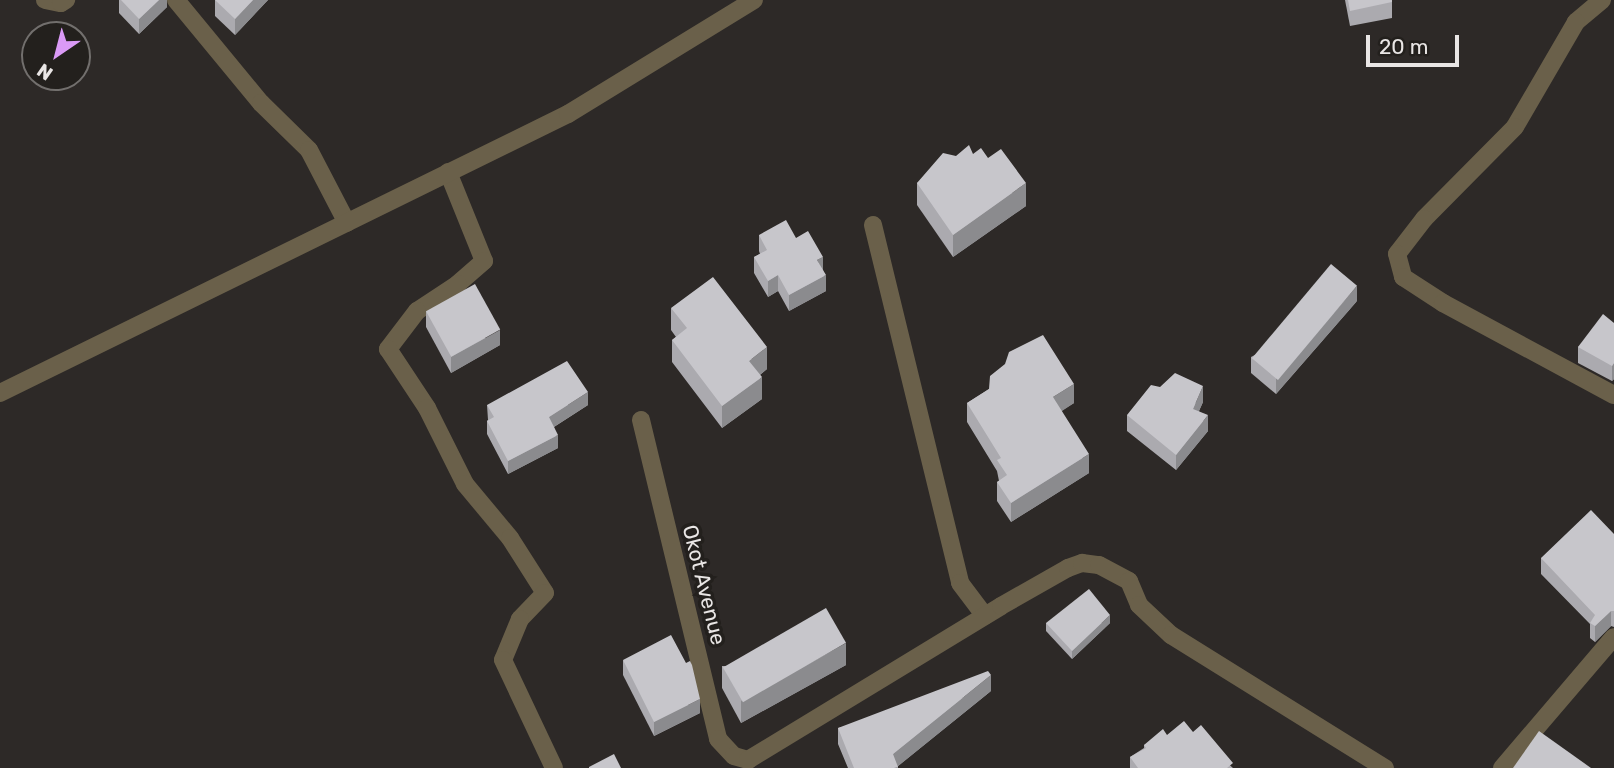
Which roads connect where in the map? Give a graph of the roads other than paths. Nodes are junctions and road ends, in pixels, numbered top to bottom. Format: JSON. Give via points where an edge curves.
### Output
{"nodes":[{"id":1,"x":45,"y":0,"type":"edge"},
{"id":2,"x":66,"y":0,"type":"edge"},
{"id":3,"x":176,"y":0,"type":"edge"},
{"id":4,"x":754,"y":0,"type":"edge"},
{"id":5,"x":1602,"y":0,"type":"edge"},
{"id":6,"x":448,"y":172,"type":"junction"},
{"id":7,"x":347,"y":223,"type":"junction"},
{"id":8,"x":873,"y":225,"type":"dead end"},
{"id":9,"x":0,"y":393,"type":"edge"},
{"id":10,"x":1614,"y":395,"type":"edge"},
{"id":11,"x":641,"y":419,"type":"dead end"},
{"id":12,"x":985,"y":616,"type":"junction"},
{"id":13,"x":1614,"y":637,"type":"edge"},
{"id":14,"x":554,"y":768,"type":"edge"},
{"id":15,"x":1385,"y":768,"type":"edge"},
{"id":16,"x":1502,"y":768,"type":"edge"}],
"edges":[{"from":1,"to":2,"type":"street"},
{"from":3,"to":7,"type":"street","via":[[261,103],[309,150]]},
{"from":4,"to":6,"type":"street","via":[[568,114]]},
{"from":5,"to":10,"type":"street","via":[[1576,22],[1515,127],[1424,219],[1397,254],[1403,277],[1443,303]]},
{"from":6,"to":7,"type":"street"},
{"from":6,"to":14,"type":"street","via":[[484,261],[417,311],[388,349],[427,408],[465,484],[510,538],[545,593],[520,619],[503,660]]},
{"from":7,"to":9,"type":"street"},
{"from":8,"to":12,"type":"street","via":[[960,583]]},
{"from":11,"to":12,"type":"street","name":"Okot Avenue","via":[[718,739],[734,756],[748,760]]},
{"from":12,"to":15,"type":"street","via":[[1068,568],[1082,563],[1099,565],[1129,581],[1139,604],[1171,635]]},
{"from":13,"to":16,"type":"street"}]}
